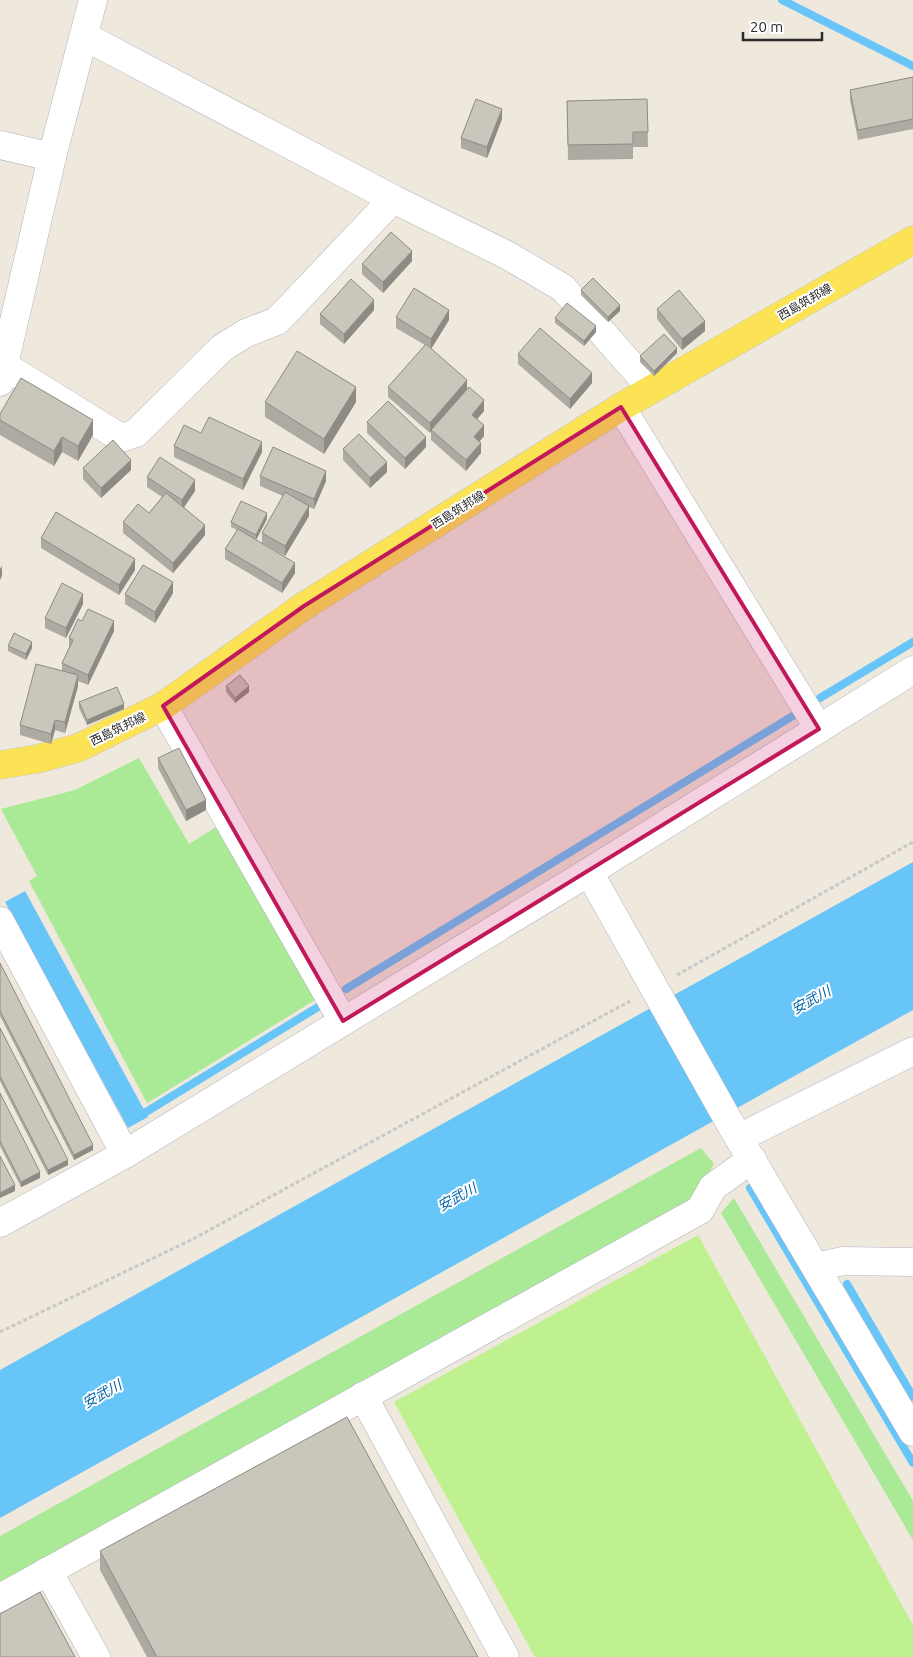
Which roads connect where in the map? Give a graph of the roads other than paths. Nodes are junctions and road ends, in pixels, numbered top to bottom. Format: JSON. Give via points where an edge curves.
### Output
{"nodes":[{"id":1,"x":93,"y":0,"type":"edge"},
{"id":2,"x":84,"y":36,"type":"junction"},
{"id":3,"x":0,"y":145,"type":"edge"},
{"id":4,"x":52,"y":158,"type":"junction"},
{"id":5,"x":393,"y":199,"type":"junction"},
{"id":6,"x":913,"y":240,"type":"edge"},
{"id":7,"x":2,"y":375,"type":"edge"},
{"id":8,"x":652,"y":389,"type":"junction"},
{"id":9,"x":621,"y":407,"type":"junction"},
{"id":10,"x":913,"y":670,"type":"edge"},
{"id":11,"x":163,"y":706,"type":"junction"},
{"id":12,"x":819,"y":729,"type":"junction"},
{"id":13,"x":0,"y":765,"type":"edge"},
{"id":14,"x":589,"y":872,"type":"junction"},
{"id":15,"x":0,"y":921,"type":"edge"},
{"id":16,"x":343,"y":1021,"type":"junction"},
{"id":17,"x":913,"y":1051,"type":"edge"},
{"id":18,"x":741,"y":1141,"type":"junction"},
{"id":19,"x":125,"y":1154,"type":"junction"},
{"id":20,"x":0,"y":1223,"type":"edge"},
{"id":21,"x":913,"y":1262,"type":"edge"},
{"id":22,"x":816,"y":1267,"type":"junction"},
{"id":23,"x":363,"y":1396,"type":"junction"},
{"id":24,"x":913,"y":1432,"type":"edge"},
{"id":25,"x":48,"y":1571,"type":"junction"},
{"id":26,"x":0,"y":1598,"type":"edge"},
{"id":27,"x":96,"y":1657,"type":"edge"},
{"id":28,"x":505,"y":1657,"type":"edge"}],
"edges":[{"from":1,"to":2,"type":"street"},
{"from":2,"to":4,"type":"street"},
{"from":2,"to":5,"type":"street"},
{"from":3,"to":4,"type":"street"},
{"from":4,"to":7,"type":"street"},
{"from":5,"to":7,"type":"street","via":[[277,321],[246,333],[222,348],[136,433],[121,438]]},
{"from":5,"to":8,"type":"street","via":[[507,255],[563,288]]},
{"from":6,"to":8,"type":"main road","name":"西島筑邦線"},
{"from":8,"to":9,"type":"main road","name":"西島筑邦線"},
{"from":9,"to":11,"type":"main road","name":"西島筑邦線","via":[[304,606]]},
{"from":9,"to":12,"type":"street"},
{"from":10,"to":12,"type":"street"},
{"from":11,"to":13,"type":"main road","name":"西島筑邦線","via":[[78,748]]},
{"from":11,"to":16,"type":"street"},
{"from":12,"to":14,"type":"street"},
{"from":14,"to":16,"type":"street"},
{"from":14,"to":18,"type":"street"},
{"from":15,"to":19,"type":"street"},
{"from":16,"to":19,"type":"street"},
{"from":17,"to":18,"type":"street"},
{"from":18,"to":22,"type":"street"},
{"from":18,"to":23,"type":"street","via":[[700,1210]]},
{"from":19,"to":20,"type":"street"},
{"from":21,"to":22,"type":"street","via":[[843,1261]]},
{"from":22,"to":24,"type":"street"},
{"from":23,"to":25,"type":"street"},
{"from":23,"to":28,"type":"street"},
{"from":25,"to":26,"type":"street"},
{"from":25,"to":27,"type":"street"}]}
